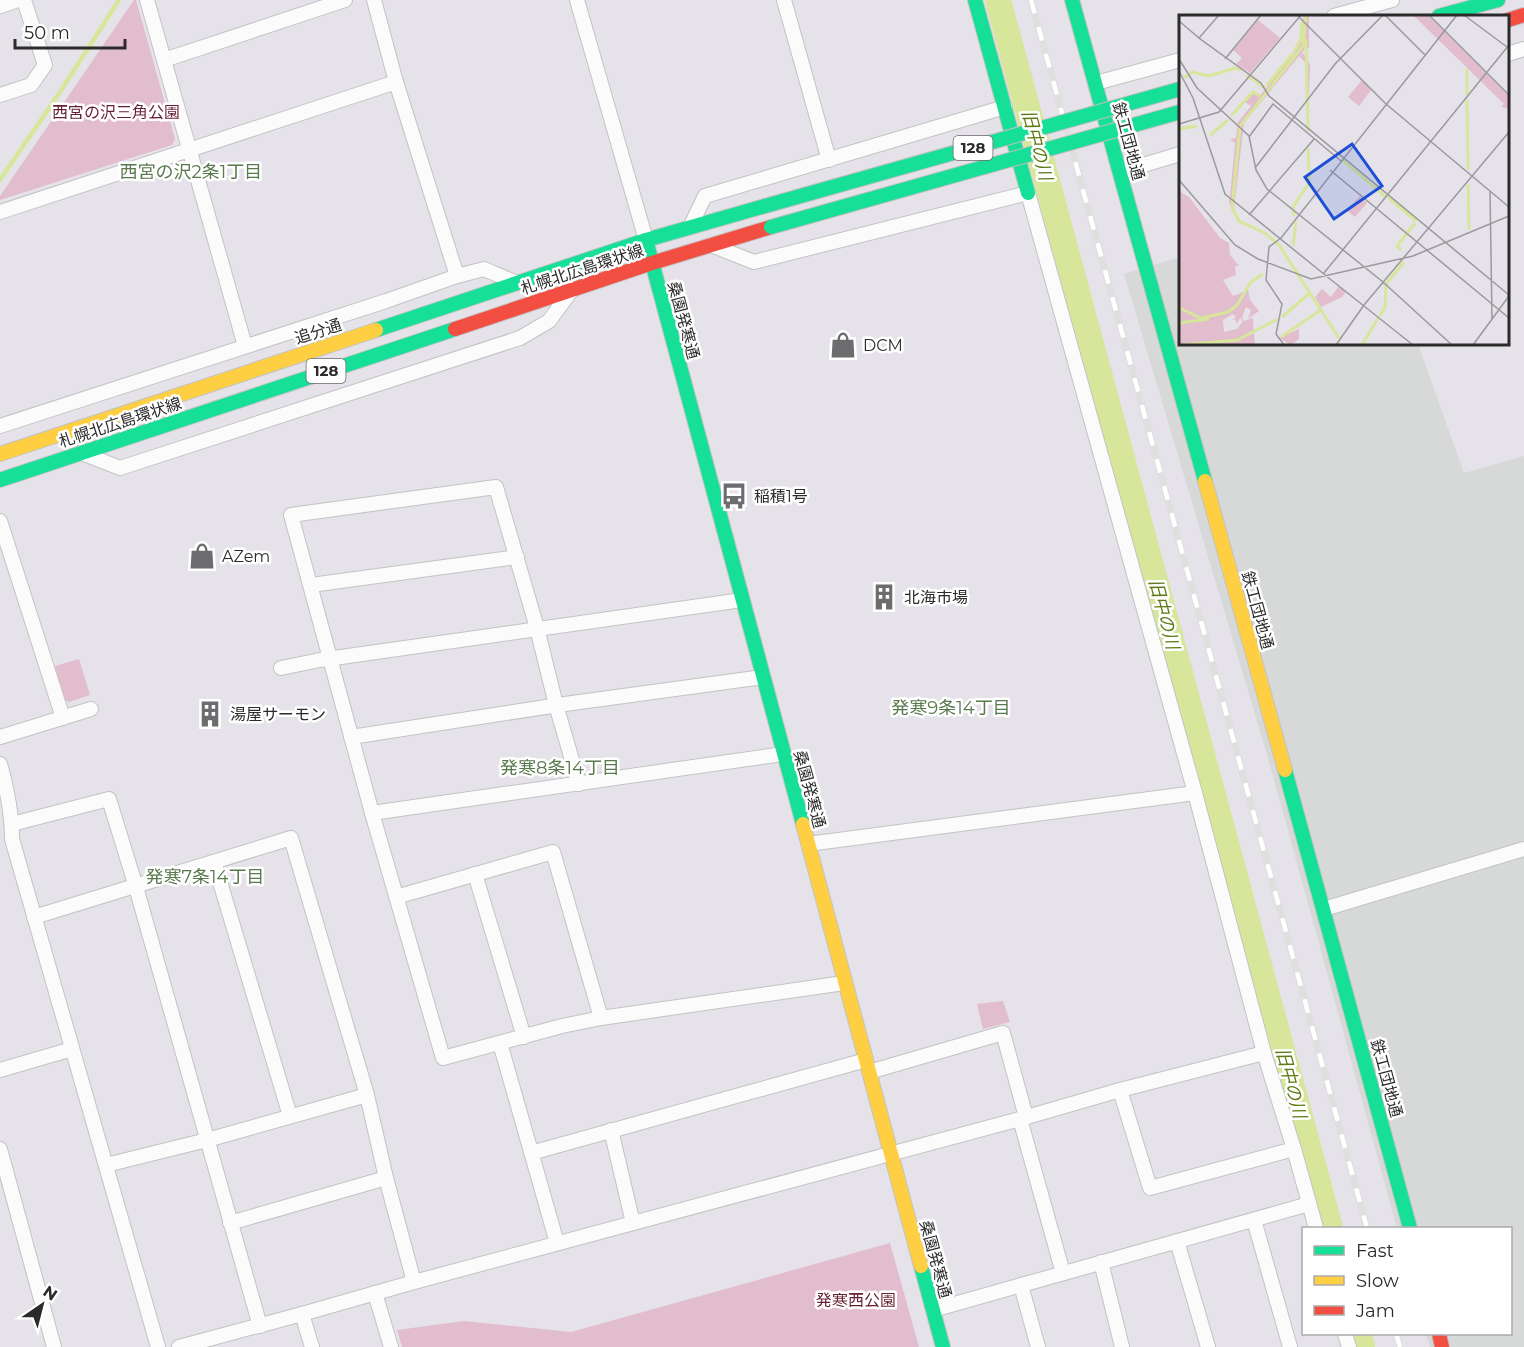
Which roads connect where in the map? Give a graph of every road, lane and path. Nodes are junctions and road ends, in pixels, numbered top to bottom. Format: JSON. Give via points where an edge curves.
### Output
{"nodes":[{"id":1,"x":18,"y":0,"type":"edge"},
{"id":2,"x":24,"y":0,"type":"edge"},
{"id":3,"x":147,"y":0,"type":"edge"},
{"id":4,"x":345,"y":0,"type":"edge"},
{"id":5,"x":374,"y":0,"type":"edge"},
{"id":6,"x":578,"y":0,"type":"edge"},
{"id":7,"x":784,"y":0,"type":"edge"},
{"id":8,"x":975,"y":0,"type":"edge"},
{"id":9,"x":1072,"y":0,"type":"edge"},
{"id":10,"x":1392,"y":0,"type":"edge"},
{"id":11,"x":1498,"y":0,"type":"edge"},
{"id":12,"x":0,"y":6,"type":"edge"},
{"id":13,"x":1338,"y":15,"type":"edge"},
{"id":14,"x":1443,"y":15,"type":"edge"},
{"id":15,"x":1524,"y":15,"type":"edge"},
{"id":16,"x":1509,"y":20,"type":"edge"},
{"id":17,"x":1524,"y":49,"type":"edge"},
{"id":18,"x":1509,"y":54,"type":"edge"},
{"id":19,"x":164,"y":60,"type":"junction"},
{"id":20,"x":1179,"y":60,"type":"edge"},
{"id":21,"x":396,"y":82,"type":"junction"},
{"id":22,"x":1096,"y":84,"type":"junction"},
{"id":23,"x":1179,"y":89,"type":"edge"},
{"id":24,"x":0,"y":95,"type":"edge"},
{"id":25,"x":1005,"y":107,"type":"junction"},
{"id":26,"x":1179,"y":112,"type":"edge"},
{"id":27,"x":190,"y":150,"type":"junction"},
{"id":28,"x":1179,"y":154,"type":"edge"},
{"id":29,"x":829,"y":160,"type":"junction"},
{"id":30,"x":1120,"y":172,"type":"junction"},
{"id":31,"x":1028,"y":193,"type":"junction"},
{"id":32,"x":0,"y":212,"type":"edge"},
{"id":33,"x":690,"y":227,"type":"junction"},
{"id":34,"x":646,"y":240,"type":"junction"},
{"id":35,"x":711,"y":245,"type":"junction"},
{"id":36,"x":652,"y":263,"type":"junction"},
{"id":37,"x":458,"y":276,"type":"junction"},
{"id":38,"x":517,"y":283,"type":"junction"},
{"id":39,"x":572,"y":290,"type":"junction"},
{"id":40,"x":245,"y":346,"type":"junction"},
{"id":41,"x":0,"y":426,"type":"edge"},
{"id":42,"x":81,"y":453,"type":"junction"},
{"id":43,"x":0,"y":454,"type":"edge"},
{"id":44,"x":0,"y":480,"type":"edge"},
{"id":45,"x":0,"y":521,"type":"edge"},
{"id":46,"x":517,"y":557,"type":"junction"},
{"id":47,"x":15,"y":568,"type":"junction"},
{"id":48,"x":0,"y":573,"type":"edge"},
{"id":49,"x":310,"y":585,"type":"junction"},
{"id":50,"x":742,"y":600,"type":"junction"},
{"id":51,"x":537,"y":628,"type":"junction"},
{"id":52,"x":330,"y":658,"type":"junction"},
{"id":53,"x":281,"y":668,"type":"dead end"},
{"id":54,"x":763,"y":677,"type":"junction"},
{"id":55,"x":556,"y":705,"type":"junction"},
{"id":56,"x":91,"y":709,"type":"dead end"},
{"id":57,"x":63,"y":718,"type":"junction"},
{"id":58,"x":0,"y":737,"type":"edge"},
{"id":59,"x":351,"y":737,"type":"junction"},
{"id":60,"x":783,"y":754,"type":"junction"},
{"id":61,"x":0,"y":765,"type":"edge"},
{"id":62,"x":579,"y":784,"type":"junction"},
{"id":63,"x":1195,"y":793,"type":"junction"},
{"id":64,"x":372,"y":813,"type":"junction"},
{"id":65,"x":12,"y":824,"type":"junction"},
{"id":66,"x":808,"y":844,"type":"junction"},
{"id":67,"x":1524,"y":849,"type":"edge"},
{"id":68,"x":214,"y":862,"type":"junction"},
{"id":69,"x":476,"y":874,"type":"junction"},
{"id":70,"x":136,"y":887,"type":"junction"},
{"id":71,"x":396,"y":897,"type":"junction"},
{"id":72,"x":1324,"y":909,"type":"junction"},
{"id":73,"x":34,"y":917,"type":"junction"},
{"id":74,"x":844,"y":983,"type":"junction"},
{"id":75,"x":601,"y":1018,"type":"junction"},
{"id":76,"x":524,"y":1037,"type":"junction"},
{"id":77,"x":500,"y":1043,"type":"junction"},
{"id":78,"x":72,"y":1049,"type":"junction"},
{"id":79,"x":1264,"y":1053,"type":"junction"},
{"id":80,"x":867,"y":1066,"type":"junction"},
{"id":81,"x":0,"y":1070,"type":"edge"},
{"id":82,"x":1120,"y":1090,"type":"junction"},
{"id":83,"x":367,"y":1095,"type":"junction"},
{"id":84,"x":290,"y":1116,"type":"junction"},
{"id":85,"x":1023,"y":1118,"type":"junction"},
{"id":86,"x":611,"y":1130,"type":"junction"},
{"id":87,"x":207,"y":1140,"type":"junction"},
{"id":88,"x":0,"y":1149,"type":"edge"},
{"id":89,"x":1294,"y":1149,"type":"junction"},
{"id":90,"x":531,"y":1153,"type":"junction"},
{"id":91,"x":891,"y":1154,"type":"junction"},
{"id":92,"x":106,"y":1165,"type":"junction"},
{"id":93,"x":386,"y":1178,"type":"junction"},
{"id":94,"x":1309,"y":1204,"type":"junction"},
{"id":95,"x":1254,"y":1220,"type":"junction"},
{"id":96,"x":230,"y":1223,"type":"junction"},
{"id":97,"x":633,"y":1223,"type":"junction"},
{"id":98,"x":1316,"y":1227,"type":"edge"},
{"id":99,"x":1410,"y":1227,"type":"edge"},
{"id":100,"x":1177,"y":1241,"type":"junction"},
{"id":101,"x":557,"y":1243,"type":"junction"},
{"id":102,"x":1101,"y":1262,"type":"junction"},
{"id":103,"x":1063,"y":1273,"type":"junction"},
{"id":104,"x":414,"y":1282,"type":"junction"},
{"id":105,"x":1021,"y":1285,"type":"junction"},
{"id":106,"x":375,"y":1293,"type":"junction"},
{"id":107,"x":933,"y":1310,"type":"junction"},
{"id":108,"x":302,"y":1314,"type":"junction"},
{"id":109,"x":260,"y":1326,"type":"junction"},
{"id":110,"x":54,"y":1347,"type":"edge"},
{"id":111,"x":158,"y":1347,"type":"edge"},
{"id":112,"x":179,"y":1347,"type":"edge"},
{"id":113,"x":312,"y":1347,"type":"edge"},
{"id":114,"x":391,"y":1347,"type":"edge"},
{"id":115,"x":942,"y":1347,"type":"edge"},
{"id":116,"x":1038,"y":1347,"type":"edge"},
{"id":117,"x":1122,"y":1347,"type":"edge"},
{"id":118,"x":1208,"y":1347,"type":"edge"},
{"id":119,"x":1290,"y":1347,"type":"edge"}],
"edges":[{"from":1,"to":12,"type":"street"},
{"from":2,"to":24,"type":"street","via":[[45,65],[31,85]]},
{"from":3,"to":19,"type":"street"},
{"from":4,"to":19,"type":"street"},
{"from":5,"to":21,"type":"street"},
{"from":6,"to":34,"type":"street"},
{"from":7,"to":29,"type":"street"},
{"from":8,"to":25,"type":"street"},
{"from":9,"to":22,"type":"street","name":"鉄工団地通"},
{"from":10,"to":13,"type":"street"},
{"from":11,"to":14,"type":"street"},
{"from":15,"to":16,"type":"street"},
{"from":17,"to":18,"type":"street"},
{"from":19,"to":27,"type":"street"},
{"from":20,"to":22,"type":"street"},
{"from":21,"to":27,"type":"street"},
{"from":21,"to":37,"type":"street"},
{"from":22,"to":30,"type":"street","name":"鉄工団地通"},
{"from":23,"to":33,"type":"street","name":"札幌北広島環状線","number":"128","bridge":true},
{"from":25,"to":29,"type":"street"},
{"from":25,"to":31,"type":"street"},
{"from":26,"to":35,"type":"street","name":"札幌北広島環状線","number":"128","bridge":true},
{"from":27,"to":32,"type":"street"},
{"from":27,"to":40,"type":"street"},
{"from":28,"to":30,"type":"street"},
{"from":29,"to":33,"type":"street","via":[[705,196]]},
{"from":30,"to":72,"type":"street","name":"鉄工団地通"},
{"from":31,"to":35,"type":"street","via":[[754,262]]},
{"from":31,"to":63,"type":"street"},
{"from":33,"to":34,"type":"street","name":"札幌北広島環状線","number":"128"},
{"from":34,"to":36,"type":"street","name":"桑園発寒通"},
{"from":34,"to":38,"type":"street","name":"追分通","number":"128"},
{"from":35,"to":36,"type":"street","name":"札幌北広島環状線","number":"128"},
{"from":36,"to":39,"type":"street","name":"札幌北広島環状線","number":"128"},
{"from":36,"to":50,"type":"street","name":"桑園発寒通"},
{"from":37,"to":38,"type":"street","via":[[484,269]]},
{"from":37,"to":40,"type":"street"},
{"from":38,"to":43,"type":"street","name":"追分通","number":"128"},
{"from":39,"to":42,"type":"street","name":"札幌北広島環状線","number":"128"},
{"from":39,"to":42,"type":"street","via":[[549,321],[520,338],[120,468]]},
{"from":40,"to":41,"type":"street"},
{"from":42,"to":44,"type":"street","name":"札幌北広島環状線","number":"128"},
{"from":45,"to":47,"type":"street"},
{"from":46,"to":49,"type":"street"},
{"from":46,"to":49,"type":"street","via":[[496,487],[291,515]]},
{"from":46,"to":51,"type":"street"},
{"from":47,"to":48,"type":"street"},
{"from":47,"to":57,"type":"street"},
{"from":49,"to":52,"type":"street"},
{"from":50,"to":51,"type":"street"},
{"from":50,"to":54,"type":"street","name":"桑園発寒通"},
{"from":51,"to":52,"type":"street"},
{"from":51,"to":55,"type":"street"},
{"from":52,"to":53,"type":"street"},
{"from":52,"to":59,"type":"street"},
{"from":54,"to":55,"type":"street"},
{"from":54,"to":60,"type":"street","name":"桑園発寒通"},
{"from":55,"to":59,"type":"street"},
{"from":55,"to":62,"type":"street"},
{"from":56,"to":57,"type":"street"},
{"from":57,"to":58,"type":"street"},
{"from":59,"to":64,"type":"street"},
{"from":60,"to":62,"type":"street"},
{"from":60,"to":66,"type":"street","name":"桑園発寒通"},
{"from":61,"to":65,"type":"street"},
{"from":62,"to":64,"type":"street"},
{"from":63,"to":66,"type":"street"},
{"from":63,"to":79,"type":"street"},
{"from":64,"to":71,"type":"street"},
{"from":65,"to":70,"type":"street","via":[[109,799]]},
{"from":65,"to":73,"type":"street","via":[[12,839]]},
{"from":66,"to":74,"type":"street","name":"桑園発寒通"},
{"from":67,"to":72,"type":"street"},
{"from":68,"to":70,"type":"street"},
{"from":68,"to":83,"type":"street","via":[[291,838]]},
{"from":68,"to":84,"type":"street"},
{"from":69,"to":71,"type":"street"},
{"from":69,"to":75,"type":"street","via":[[553,852]]},
{"from":69,"to":76,"type":"street"},
{"from":70,"to":73,"type":"street"},
{"from":70,"to":87,"type":"street"},
{"from":71,"to":77,"type":"street","via":[[444,1058]]},
{"from":72,"to":99,"type":"street","name":"鉄工団地通"},
{"from":73,"to":78,"type":"street"},
{"from":74,"to":75,"type":"street"},
{"from":74,"to":80,"type":"street","name":"桑園発寒通"},
{"from":75,"to":76,"type":"street"},
{"from":76,"to":77,"type":"street"},
{"from":77,"to":90,"type":"street"},
{"from":78,"to":81,"type":"street"},
{"from":78,"to":92,"type":"street"},
{"from":79,"to":82,"type":"street"},
{"from":79,"to":89,"type":"street"},
{"from":80,"to":85,"type":"street","via":[[1003,1033]]},
{"from":80,"to":86,"type":"street"},
{"from":80,"to":91,"type":"street","name":"桑園発寒通"},
{"from":82,"to":85,"type":"street"},
{"from":82,"to":89,"type":"street","via":[[1150,1188]]},
{"from":83,"to":84,"type":"street"},
{"from":83,"to":93,"type":"street"},
{"from":84,"to":87,"type":"street"},
{"from":85,"to":91,"type":"street"},
{"from":85,"to":103,"type":"street"},
{"from":86,"to":90,"type":"street"},
{"from":86,"to":97,"type":"street"},
{"from":87,"to":92,"type":"street"},
{"from":87,"to":96,"type":"street"},
{"from":88,"to":110,"type":"street"},
{"from":89,"to":94,"type":"street"},
{"from":90,"to":101,"type":"street"},
{"from":91,"to":97,"type":"street"},
{"from":91,"to":107,"type":"street","name":"桑園発寒通"},
{"from":92,"to":111,"type":"street"},
{"from":93,"to":96,"type":"street"},
{"from":93,"to":104,"type":"street"},
{"from":94,"to":95,"type":"street"},
{"from":94,"to":98,"type":"street"},
{"from":95,"to":100,"type":"street"},
{"from":95,"to":119,"type":"street"},
{"from":96,"to":109,"type":"street"},
{"from":97,"to":101,"type":"street"},
{"from":100,"to":102,"type":"street"},
{"from":100,"to":118,"type":"street"},
{"from":101,"to":104,"type":"street"},
{"from":102,"to":103,"type":"street"},
{"from":102,"to":117,"type":"street"},
{"from":103,"to":105,"type":"street"},
{"from":104,"to":106,"type":"street"},
{"from":105,"to":107,"type":"street"},
{"from":105,"to":116,"type":"street"},
{"from":106,"to":108,"type":"street"},
{"from":106,"to":114,"type":"street"},
{"from":107,"to":115,"type":"street","name":"桑園発寒通"},
{"from":108,"to":109,"type":"street"},
{"from":108,"to":113,"type":"street"},
{"from":109,"to":112,"type":"street"}]}
